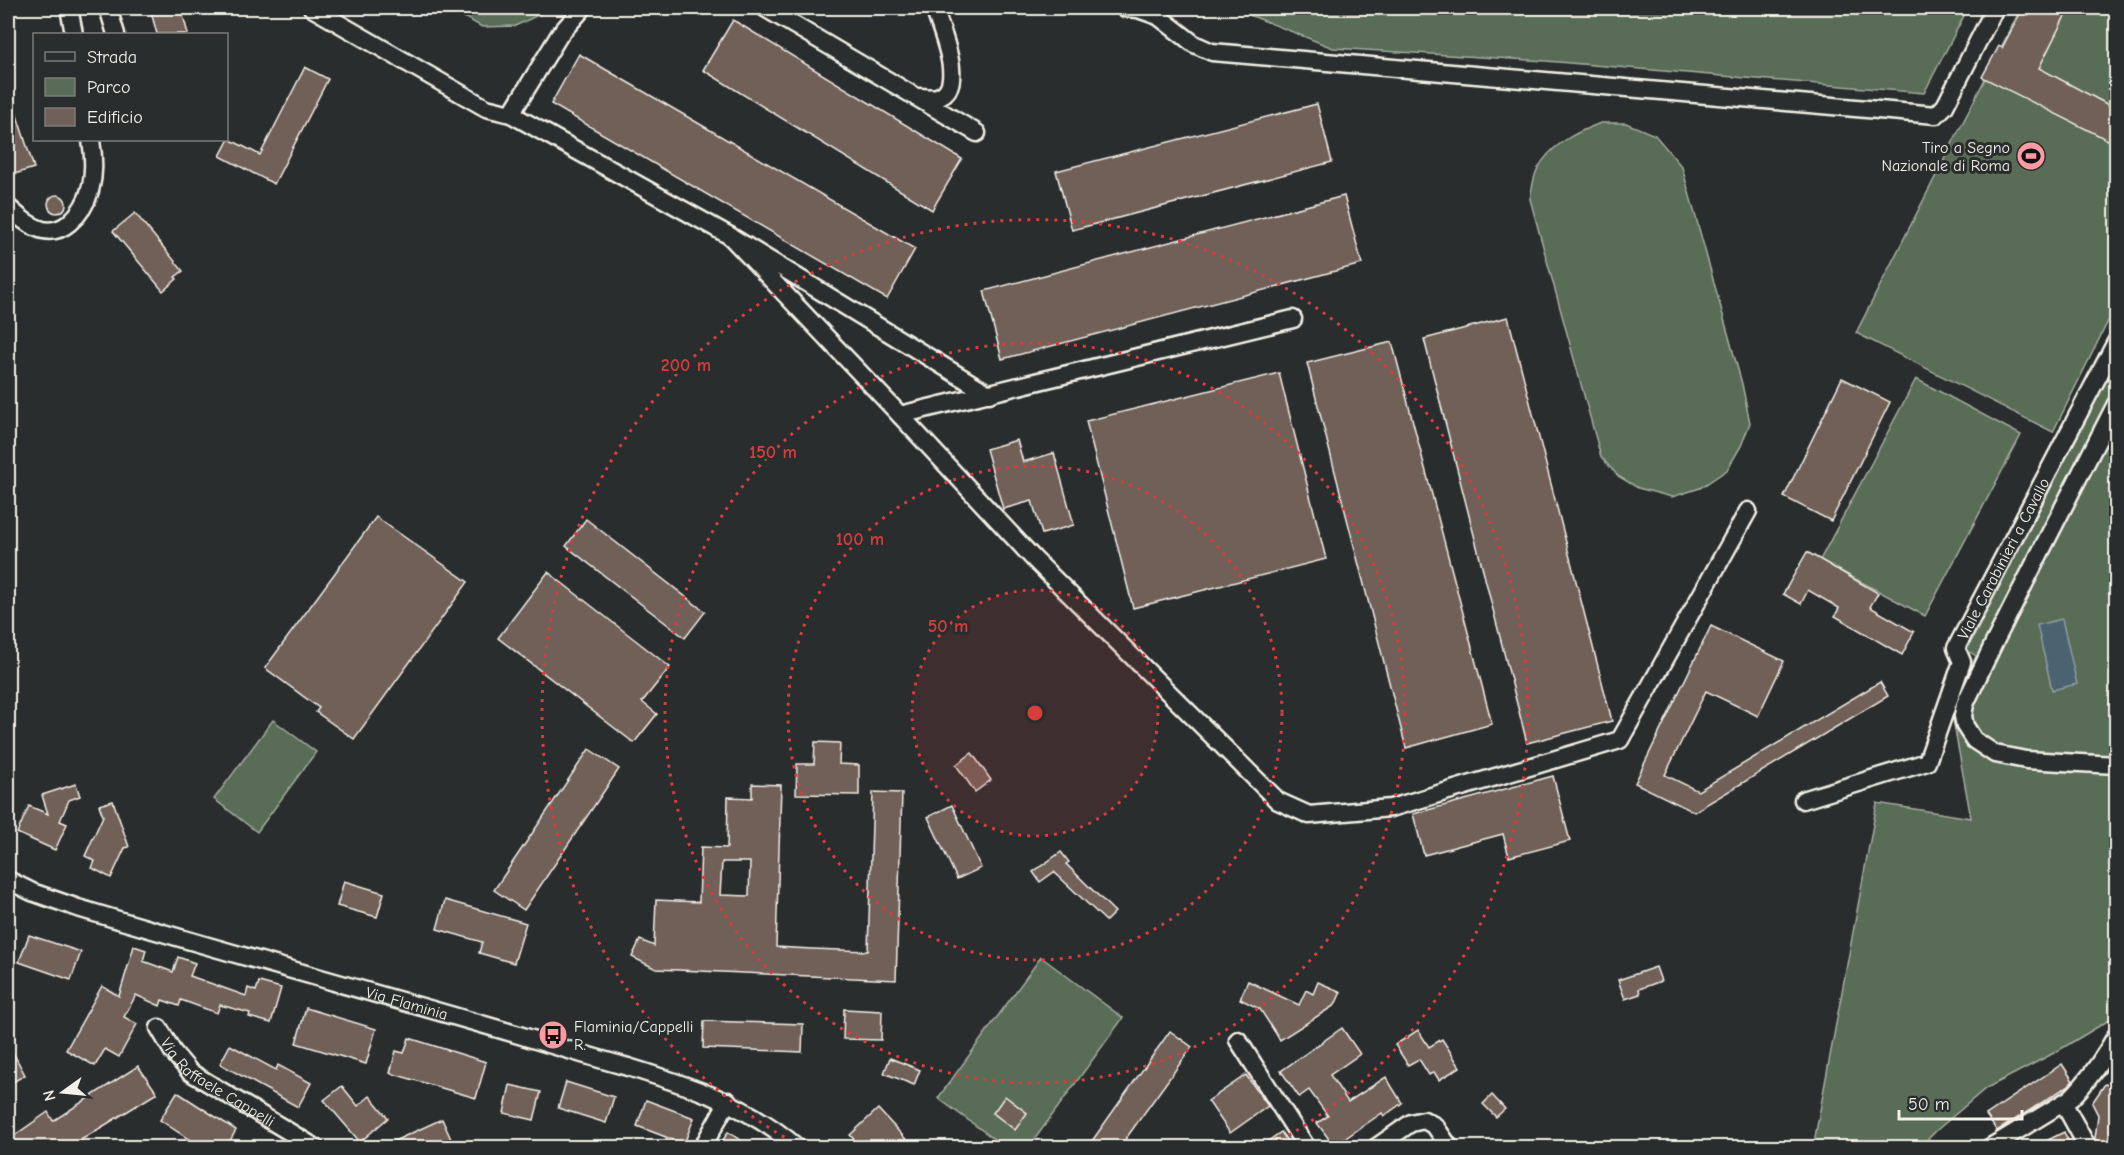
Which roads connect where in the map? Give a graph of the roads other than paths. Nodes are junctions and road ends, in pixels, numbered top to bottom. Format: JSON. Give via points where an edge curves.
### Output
{"nodes":[{"id":1,"x":69,"y":8,"type":"edge"},
{"id":2,"x":108,"y":8,"type":"edge"},
{"id":3,"x":312,"y":8,"type":"edge"},
{"id":4,"x":583,"y":8,"type":"edge"},
{"id":5,"x":765,"y":8,"type":"edge"},
{"id":6,"x":934,"y":8,"type":"edge"},
{"id":7,"x":1124,"y":8,"type":"edge"},
{"id":8,"x":1995,"y":8,"type":"edge"},
{"id":9,"x":784,"y":12,"type":"edge"},
{"id":10,"x":74,"y":33,"type":"edge"},
{"id":11,"x":116,"y":33,"type":"edge"},
{"id":12,"x":918,"y":97,"type":"junction"},
{"id":13,"x":511,"y":114,"type":"junction"},
{"id":14,"x":977,"y":133,"type":"dead end"},
{"id":15,"x":91,"y":141,"type":"edge"},
{"id":16,"x":8,"y":207,"type":"edge"},
{"id":17,"x":730,"y":236,"type":"junction"},
{"id":18,"x":818,"y":290,"type":"junction"},
{"id":19,"x":798,"y":308,"type":"junction"},
{"id":20,"x":1293,"y":320,"type":"dead end"},
{"id":21,"x":2116,"y":342,"type":"edge"},
{"id":22,"x":989,"y":394,"type":"junction"},
{"id":23,"x":2116,"y":404,"type":"edge"},
{"id":24,"x":900,"y":415,"type":"junction"},
{"id":25,"x":1748,"y":511,"type":"dead end"},
{"id":26,"x":2116,"y":765,"type":"edge"},
{"id":27,"x":1803,"y":800,"type":"dead end"},
{"id":28,"x":8,"y":880,"type":"edge"},
{"id":29,"x":159,"y":1028,"type":"dead end"},
{"id":30,"x":2116,"y":1036,"type":"edge"},
{"id":31,"x":1238,"y":1040,"type":"dead end"},
{"id":32,"x":728,"y":1101,"type":"junction"},
{"id":33,"x":2064,"y":1104,"type":"junction"},
{"id":34,"x":315,"y":1148,"type":"edge"},
{"id":35,"x":702,"y":1148,"type":"edge"},
{"id":36,"x":798,"y":1148,"type":"edge"},
{"id":37,"x":1307,"y":1148,"type":"edge"},
{"id":38,"x":1375,"y":1148,"type":"edge"},
{"id":39,"x":1450,"y":1148,"type":"edge"},
{"id":40,"x":1989,"y":1148,"type":"edge"},
{"id":41,"x":2088,"y":1148,"type":"edge"}],
"edges":[{"from":1,"to":10,"type":"street"},
{"from":2,"to":11,"type":"street"},
{"from":3,"to":13,"type":"street","via":[[486,108]]},
{"from":4,"to":13,"type":"street","via":[[560,34]]},
{"from":5,"to":9,"type":"street"},
{"from":6,"to":12,"type":"street","via":[[953,73],[951,86],[936,97]]},
{"from":7,"to":8,"type":"street","via":[[1158,16],[1194,44],[1212,52],[1936,115],[1945,106]]},
{"from":9,"to":12,"type":"street"},
{"from":12,"to":14,"type":"street"},
{"from":13,"to":17,"type":"street"},
{"from":15,"to":16,"type":"street","via":[[91,188],[72,221],[57,230],[41,230]]},
{"from":17,"to":18,"type":"street"},
{"from":17,"to":19,"type":"street"},
{"from":18,"to":19,"type":"street"},
{"from":18,"to":22,"type":"street"},
{"from":19,"to":24,"type":"street"},
{"from":20,"to":22,"type":"street"},
{"from":21,"to":27,"type":"street","name":"Viale Carabinieri a Cavallo","via":[[1956,648],[1962,663],[1927,762]]},
{"from":22,"to":24,"type":"street"},
{"from":23,"to":26,"type":"street","via":[[1994,643],[1963,716],[1974,740],[1995,754],[2026,760]]},
{"from":24,"to":25,"type":"street","via":[[1034,559],[1278,801],[1309,814],[1391,808],[1620,740]]},
{"from":28,"to":32,"type":"street","name":"Via Flaminia","via":[[78,908],[674,1081]]},
{"from":29,"to":34,"type":"street","name":"Via Raffaele Cappelli","via":[[190,1072]]},
{"from":30,"to":33,"type":"street","via":[[2096,1070]]},
{"from":31,"to":37,"type":"street"},
{"from":32,"to":35,"type":"street"},
{"from":32,"to":36,"type":"street","name":"Via Flaminia","via":[[768,1124]]},
{"from":33,"to":40,"type":"street"},
{"from":33,"to":41,"type":"street"},
{"from":38,"to":39,"type":"street","via":[[1411,1123],[1424,1120],[1436,1126]]}]}
